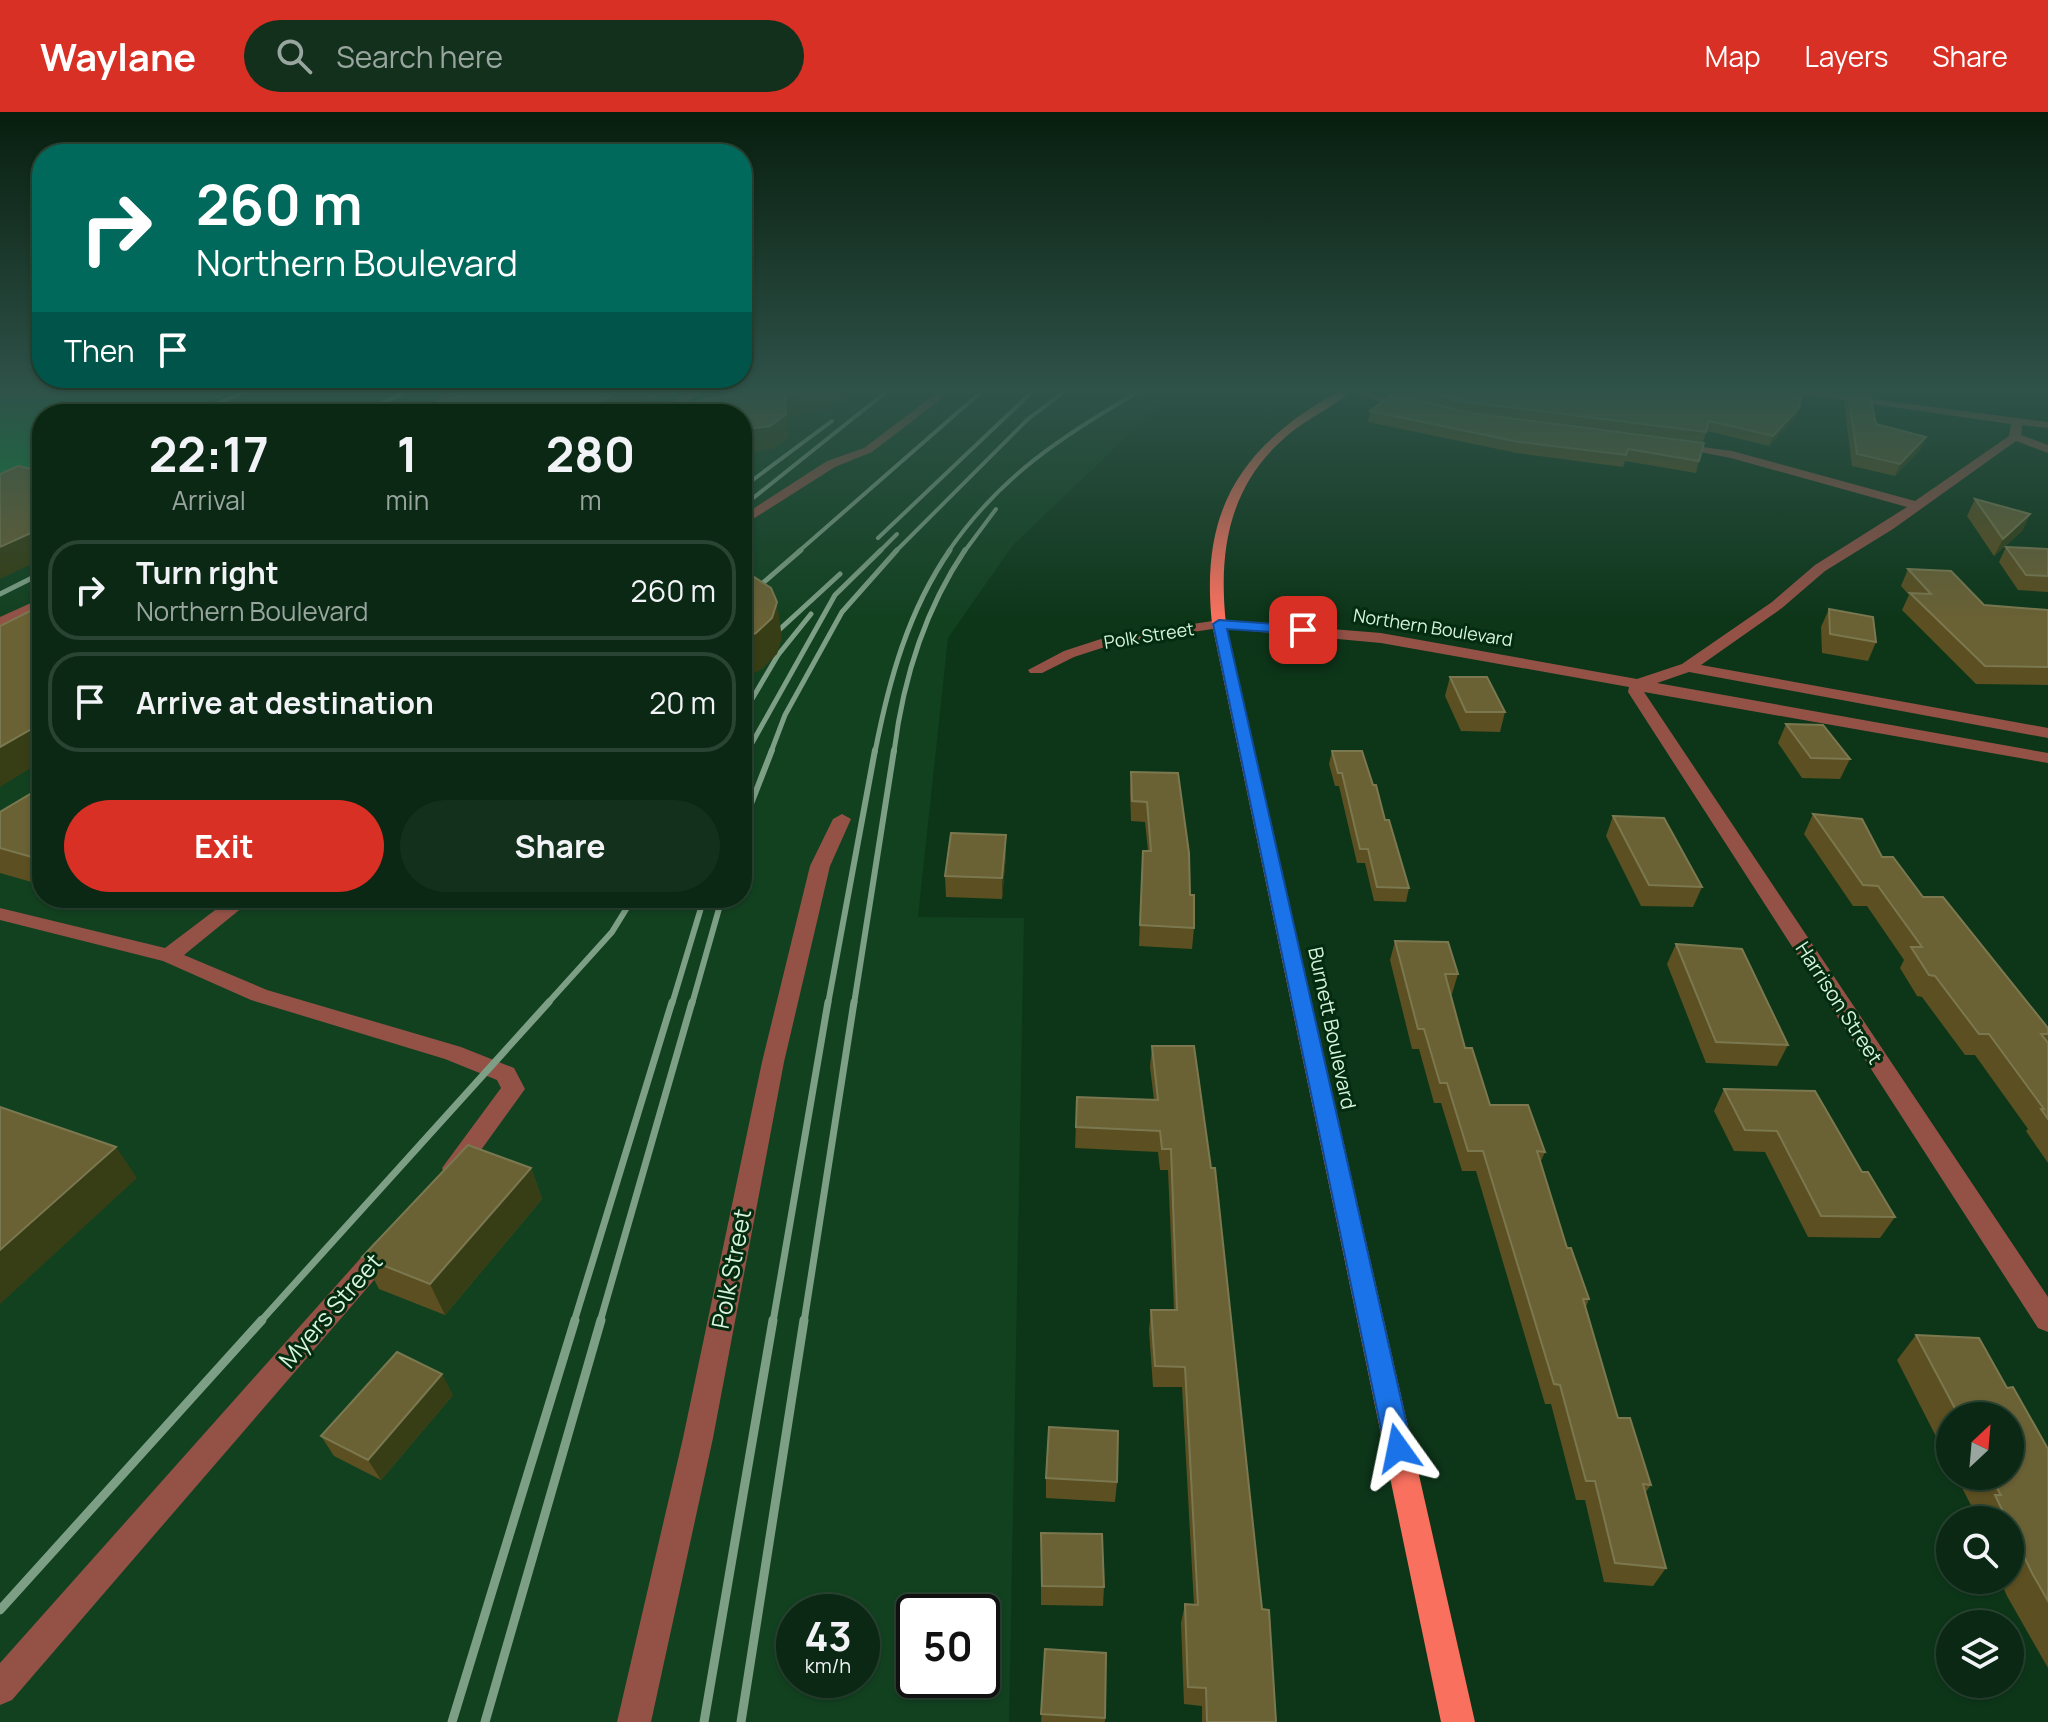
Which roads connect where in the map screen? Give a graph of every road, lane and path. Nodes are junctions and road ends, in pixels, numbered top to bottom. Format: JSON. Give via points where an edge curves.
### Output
{"nodes":[{"id":1,"x":826,"y":467,"type":"edge"},
{"id":2,"x":1251,"y":467,"type":"edge"},
{"id":3,"x":1776,"y":467,"type":"edge"},
{"id":4,"x":1972,"y":467,"type":"edge"},
{"id":5,"x":1917,"y":506,"type":"junction"},
{"id":6,"x":752,"y":515,"type":"edge"},
{"id":7,"x":32,"y":607,"type":"edge"},
{"id":8,"x":0,"y":623,"type":"edge"},
{"id":9,"x":1219,"y":624,"type":"junction"},
{"id":10,"x":1688,"y":667,"type":"junction"},
{"id":11,"x":1036,"y":670,"type":"dead end"},
{"id":12,"x":1638,"y":684,"type":"junction"},
{"id":13,"x":2048,"y":733,"type":"edge"},
{"id":14,"x":2048,"y":758,"type":"edge"},
{"id":15,"x":842,"y":819,"type":"dead end"},
{"id":16,"x":231,"y":908,"type":"edge"},
{"id":17,"x":0,"y":914,"type":"edge"},
{"id":18,"x":169,"y":956,"type":"junction"},
{"id":19,"x":442,"y":1184,"type":"edge"},
{"id":20,"x":400,"y":1232,"type":"edge"},
{"id":21,"x":2048,"y":1320,"type":"edge"},
{"id":22,"x":0,"y":1688,"type":"edge"},
{"id":23,"x":634,"y":1722,"type":"edge"},
{"id":24,"x":1458,"y":1722,"type":"edge"}],
"edges":[{"from":1,"to":6,"type":"street"},
{"from":2,"to":9,"type":"main road","name":"Burnett Boulevard","via":[[1217,541],[1214,586]]},
{"from":3,"to":5,"type":"street"},
{"from":4,"to":5,"type":"street"},
{"from":5,"to":10,"type":"street","via":[[1820,568]]},
{"from":7,"to":8,"type":"street"},
{"from":9,"to":11,"type":"street","name":"Polk Street","via":[[1097,644]]},
{"from":9,"to":12,"type":"street","name":"Northern Boulevard","via":[[1369,637]]},
{"from":9,"to":24,"type":"main road","name":"Burnett Boulevard"},
{"from":10,"to":12,"type":"street","name":"Northern Boulevard"},
{"from":10,"to":13,"type":"street","name":"Northern Boulevard"},
{"from":12,"to":14,"type":"street","name":"Northern Boulevard"},
{"from":12,"to":21,"type":"street","name":"Harrison Street","via":[[1639,699]]},
{"from":15,"to":23,"type":"street","name":"Polk Street","via":[[820,866],[773,1062],[698,1438]]},
{"from":16,"to":18,"type":"street"},
{"from":17,"to":18,"type":"street"},
{"from":18,"to":19,"type":"street","via":[[259,995],[506,1074],[513,1089]]},
{"from":20,"to":22,"type":"street","name":"Myers Street"}]}
